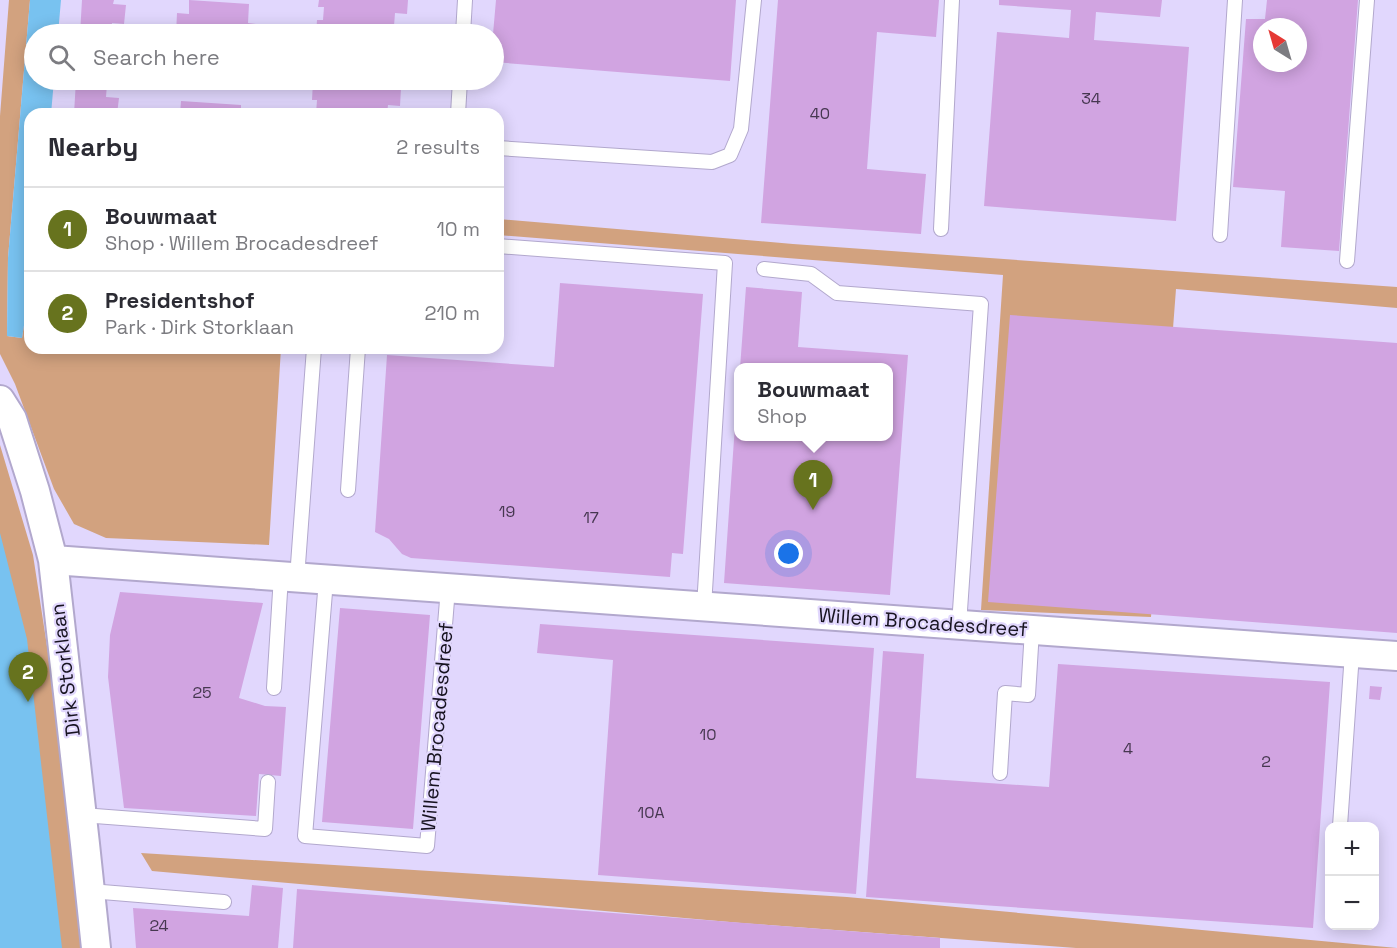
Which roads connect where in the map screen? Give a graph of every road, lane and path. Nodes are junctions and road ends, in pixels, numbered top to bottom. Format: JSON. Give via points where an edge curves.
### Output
{"nodes":[{"id":1,"x":465,"y":0,"type":"edge"},
{"id":2,"x":754,"y":0,"type":"edge"},
{"id":3,"x":952,"y":0,"type":"edge"},
{"id":4,"x":1235,"y":0,"type":"edge"},
{"id":5,"x":1367,"y":0,"type":"edge"},
{"id":6,"x":464,"y":24,"type":"edge"},
{"id":7,"x":459,"y":90,"type":"edge"},
{"id":8,"x":458,"y":108,"type":"edge"},
{"id":9,"x":504,"y":148,"type":"edge"},
{"id":10,"x":941,"y":228,"type":"dead end"},
{"id":11,"x":1220,"y":235,"type":"dead end"},
{"id":12,"x":504,"y":246,"type":"edge"},
{"id":13,"x":1347,"y":261,"type":"dead end"},
{"id":14,"x":764,"y":269,"type":"dead end"},
{"id":15,"x":313,"y":354,"type":"edge"},
{"id":16,"x":358,"y":354,"type":"edge"},
{"id":17,"x":0,"y":400,"type":"edge"},
{"id":18,"x":348,"y":490,"type":"dead end"},
{"id":19,"x":53,"y":560,"type":"junction"},
{"id":20,"x":289,"y":577,"type":"junction"},
{"id":21,"x":326,"y":580,"type":"junction"},
{"id":22,"x":448,"y":588,"type":"junction"},
{"id":23,"x":704,"y":607,"type":"junction"},
{"id":24,"x":959,"y":625,"type":"junction"},
{"id":25,"x":1032,"y":630,"type":"junction"},
{"id":26,"x":1352,"y":653,"type":"junction"},
{"id":27,"x":1397,"y":656,"type":"edge"},
{"id":28,"x":274,"y":688,"type":"dead end"},
{"id":29,"x":1000,"y":773,"type":"dead end"},
{"id":30,"x":268,"y":782,"type":"dead end"},
{"id":31,"x":82,"y":815,"type":"junction"},
{"id":32,"x":1340,"y":822,"type":"edge"},
{"id":33,"x":90,"y":891,"type":"junction"},
{"id":34,"x":224,"y":902,"type":"dead end"},
{"id":35,"x":96,"y":948,"type":"edge"}],
"edges":[{"from":1,"to":6,"type":"lane"},
{"from":2,"to":9,"type":"lane","via":[[741,129],[730,155],[712,162]]},
{"from":3,"to":10,"type":"lane"},
{"from":4,"to":11,"type":"lane"},
{"from":5,"to":13,"type":"lane"},
{"from":7,"to":8,"type":"lane"},
{"from":12,"to":23,"type":"lane","via":[[725,263]]},
{"from":14,"to":24,"type":"lane","via":[[811,274],[837,293],[981,304]]},
{"from":15,"to":20,"type":"lane"},
{"from":16,"to":18,"type":"lane"},
{"from":17,"to":19,"type":"street","name":"Dirk Storklaan","via":[[12,419]]},
{"from":19,"to":20,"type":"street","name":"Willem Brocadesdreef"},
{"from":19,"to":31,"type":"street","name":"Dirk Storklaan"},
{"from":20,"to":21,"type":"street","name":"Willem Brocadesdreef"},
{"from":20,"to":28,"type":"lane"},
{"from":21,"to":22,"type":"street","name":"Willem Brocadesdreef"},
{"from":21,"to":22,"type":"lane","name":"Willem Brocadesdreef","via":[[305,836],[427,846]]},
{"from":22,"to":23,"type":"street","name":"Willem Brocadesdreef"},
{"from":23,"to":24,"type":"street","name":"Willem Brocadesdreef"},
{"from":24,"to":25,"type":"street","name":"Willem Brocadesdreef"},
{"from":25,"to":26,"type":"street","name":"Willem Brocadesdreef"},
{"from":25,"to":29,"type":"lane","via":[[1028,695],[1005,693]]},
{"from":26,"to":27,"type":"street","name":"Willem Brocadesdreef"},
{"from":26,"to":32,"type":"lane"},
{"from":30,"to":31,"type":"lane","via":[[265,829]]},
{"from":31,"to":33,"type":"street","name":"Dirk Storklaan"},
{"from":33,"to":34,"type":"lane"},
{"from":33,"to":35,"type":"street","name":"Dirk Storklaan"}]}
